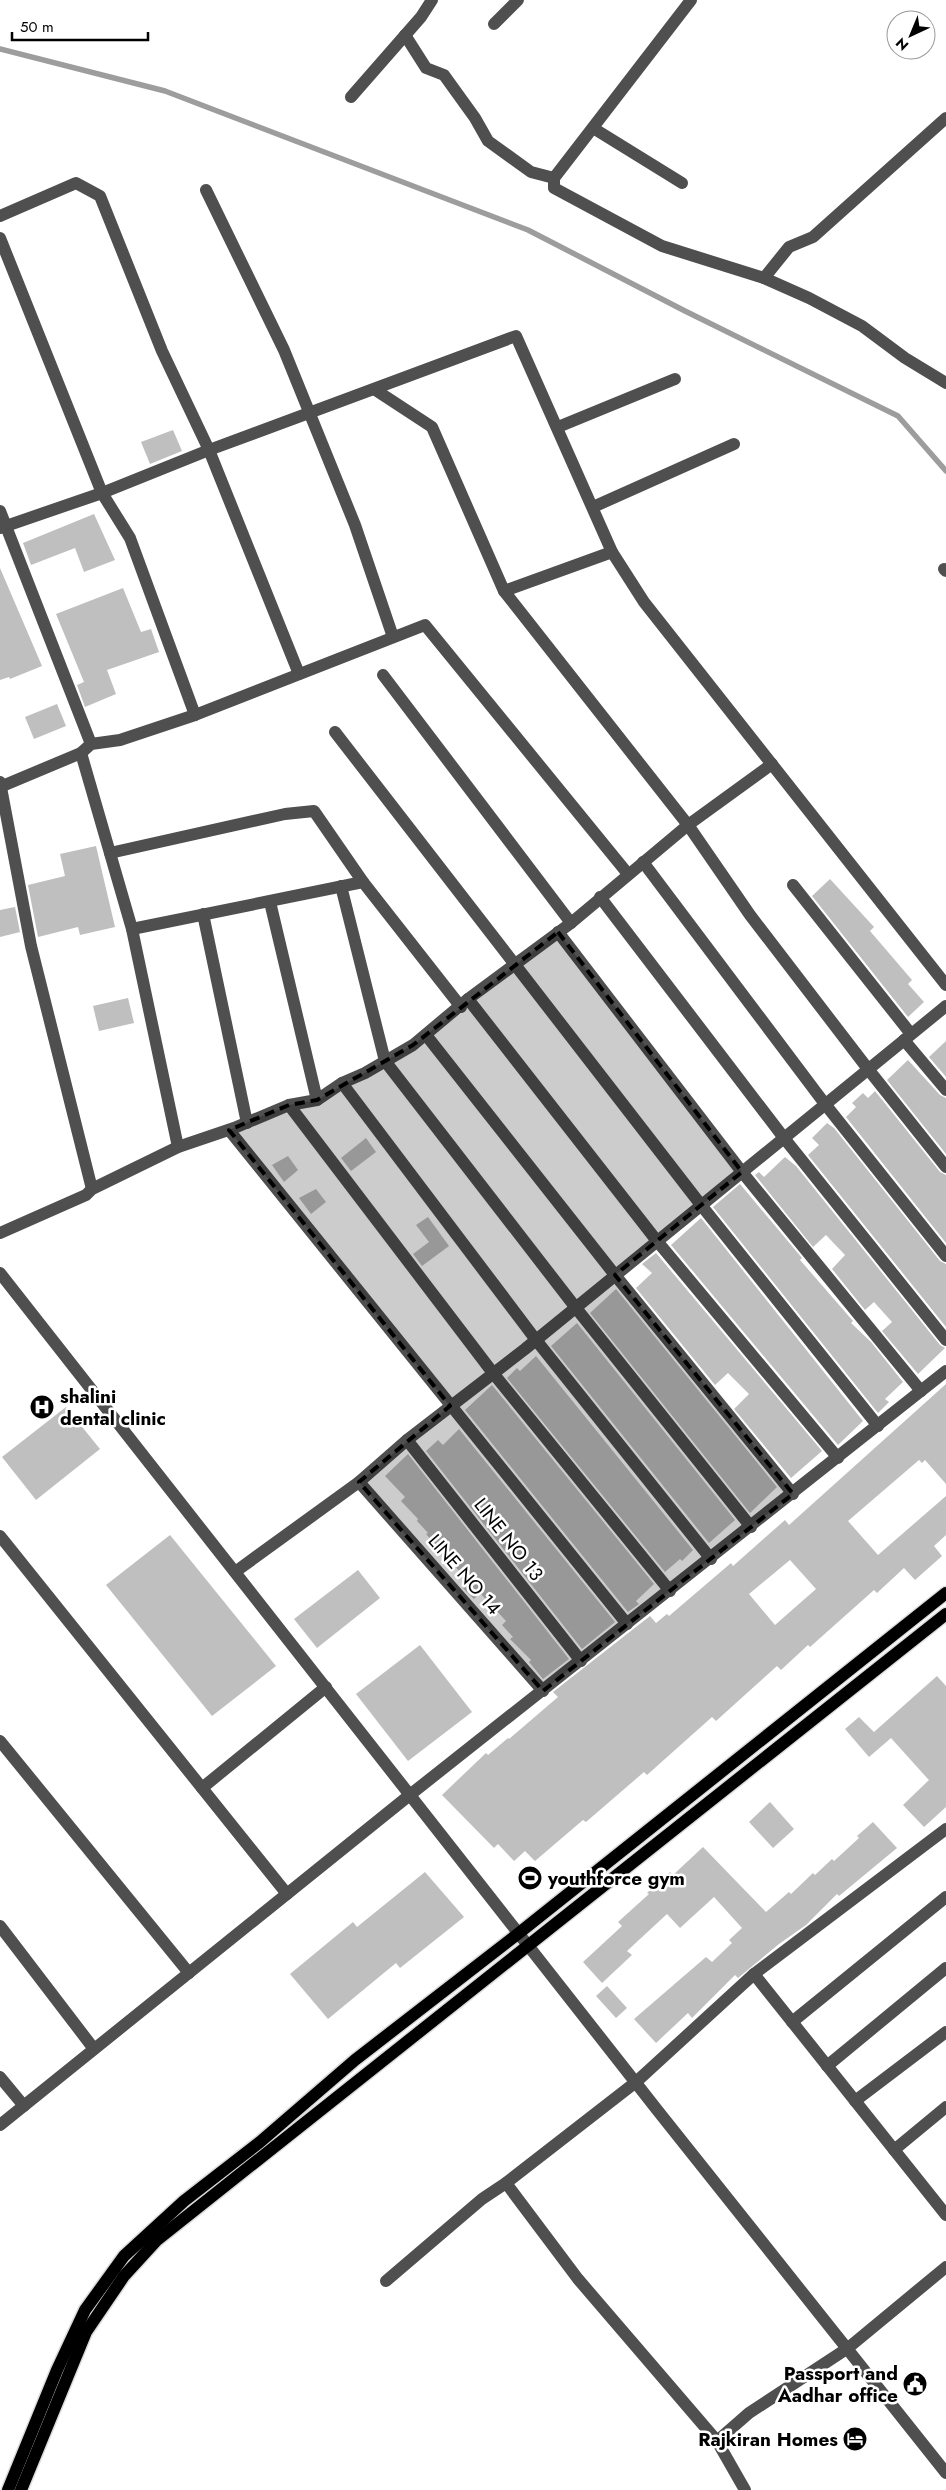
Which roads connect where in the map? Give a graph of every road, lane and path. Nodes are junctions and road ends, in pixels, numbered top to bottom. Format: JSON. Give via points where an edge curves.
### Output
{"nodes":[{"id":1,"x":432,"y":0,"type":"edge"},
{"id":2,"x":518,"y":0,"type":"edge"},
{"id":3,"x":691,"y":0,"type":"edge"},
{"id":4,"x":494,"y":24,"type":"dead end"},
{"id":5,"x":405,"y":35,"type":"junction"},
{"id":6,"x":350,"y":97,"type":"dead end"},
{"id":7,"x":946,"y":118,"type":"edge"},
{"id":8,"x":592,"y":128,"type":"junction"},
{"id":9,"x":554,"y":178,"type":"junction"},
{"id":10,"x":682,"y":183,"type":"dead end"},
{"id":11,"x":206,"y":190,"type":"dead end"},
{"id":12,"x":0,"y":216,"type":"edge"},
{"id":13,"x":0,"y":238,"type":"edge"},
{"id":14,"x":764,"y":278,"type":"junction"},
{"id":15,"x":675,"y":379,"type":"dead end"},
{"id":16,"x":946,"y":382,"type":"edge"},
{"id":17,"x":374,"y":389,"type":"junction"},
{"id":18,"x":310,"y":413,"type":"junction"},
{"id":19,"x":558,"y":427,"type":"junction"},
{"id":20,"x":734,"y":444,"type":"dead end"},
{"id":21,"x":209,"y":450,"type":"junction"},
{"id":22,"x":102,"y":492,"type":"junction"},
{"id":23,"x":593,"y":507,"type":"junction"},
{"id":24,"x":0,"y":511,"type":"edge"},
{"id":25,"x":3,"y":526,"type":"edge"},
{"id":26,"x":612,"y":552,"type":"junction"},
{"id":27,"x":504,"y":590,"type":"junction"},
{"id":28,"x":393,"y":637,"type":"junction"},
{"id":29,"x":299,"y":674,"type":"junction"},
{"id":30,"x":383,"y":675,"type":"dead end"},
{"id":31,"x":195,"y":715,"type":"junction"},
{"id":32,"x":335,"y":732,"type":"dead end"},
{"id":33,"x":91,"y":744,"type":"junction"},
{"id":34,"x":81,"y":753,"type":"junction"},
{"id":35,"x":772,"y":764,"type":"junction"},
{"id":36,"x":1,"y":785,"type":"edge"},
{"id":37,"x":688,"y":825,"type":"junction"},
{"id":38,"x":110,"y":853,"type":"junction"},
{"id":39,"x":643,"y":862,"type":"junction"},
{"id":40,"x":628,"y":874,"type":"junction"},
{"id":41,"x":363,"y":882,"type":"junction"},
{"id":42,"x":793,"y":885,"type":"dead end"},
{"id":43,"x":341,"y":886,"type":"junction"},
{"id":44,"x":600,"y":897,"type":"junction"},
{"id":45,"x":270,"y":902,"type":"junction"},
{"id":46,"x":203,"y":914,"type":"junction"},
{"id":47,"x":571,"y":923,"type":"junction"},
{"id":48,"x":132,"y":929,"type":"junction"},
{"id":49,"x":558,"y":932,"type":"junction"},
{"id":50,"x":516,"y":964,"type":"junction"},
{"id":51,"x":946,"y":985,"type":"edge"},
{"id":52,"x":465,"y":1003,"type":"junction"},
{"id":53,"x":946,"y":1006,"type":"edge"},
{"id":54,"x":426,"y":1035,"type":"junction"},
{"id":55,"x":908,"y":1037,"type":"junction"},
{"id":56,"x":385,"y":1061,"type":"junction"},
{"id":57,"x":868,"y":1069,"type":"junction"},
{"id":58,"x":342,"y":1083,"type":"junction"},
{"id":59,"x":946,"y":1090,"type":"edge"},
{"id":60,"x":317,"y":1100,"type":"junction"},
{"id":61,"x":825,"y":1104,"type":"junction"},
{"id":62,"x":289,"y":1105,"type":"junction"},
{"id":63,"x":247,"y":1123,"type":"junction"},
{"id":64,"x":229,"y":1130,"type":"junction"},
{"id":65,"x":784,"y":1138,"type":"junction"},
{"id":66,"x":178,"y":1147,"type":"junction"},
{"id":67,"x":946,"y":1167,"type":"edge"},
{"id":68,"x":742,"y":1172,"type":"junction"},
{"id":69,"x":92,"y":1189,"type":"junction"},
{"id":70,"x":701,"y":1205,"type":"junction"},
{"id":71,"x":0,"y":1233,"type":"edge"},
{"id":72,"x":657,"y":1241,"type":"junction"},
{"id":73,"x":946,"y":1256,"type":"edge"},
{"id":74,"x":0,"y":1273,"type":"edge"},
{"id":75,"x":615,"y":1275,"type":"junction"},
{"id":76,"x":576,"y":1308,"type":"junction"},
{"id":77,"x":536,"y":1340,"type":"junction"},
{"id":78,"x":946,"y":1340,"type":"edge"},
{"id":79,"x":946,"y":1371,"type":"edge"},
{"id":80,"x":493,"y":1373,"type":"junction"},
{"id":81,"x":921,"y":1391,"type":"junction"},
{"id":82,"x":450,"y":1406,"type":"junction"},
{"id":83,"x":878,"y":1426,"type":"junction"},
{"id":84,"x":407,"y":1440,"type":"junction"},
{"id":85,"x":838,"y":1458,"type":"junction"},
{"id":86,"x":360,"y":1482,"type":"junction"},
{"id":87,"x":793,"y":1494,"type":"junction"},
{"id":88,"x":751,"y":1527,"type":"junction"},
{"id":89,"x":0,"y":1536,"type":"edge"},
{"id":90,"x":711,"y":1559,"type":"junction"},
{"id":91,"x":235,"y":1572,"type":"junction"},
{"id":92,"x":670,"y":1591,"type":"junction"},
{"id":93,"x":946,"y":1593,"type":"edge"},
{"id":94,"x":946,"y":1614,"type":"edge"},
{"id":95,"x":627,"y":1624,"type":"junction"},
{"id":96,"x":580,"y":1661,"type":"junction"},
{"id":97,"x":326,"y":1687,"type":"junction"},
{"id":98,"x":543,"y":1691,"type":"junction"},
{"id":99,"x":0,"y":1741,"type":"edge"},
{"id":100,"x":202,"y":1788,"type":"junction"},
{"id":101,"x":411,"y":1794,"type":"junction"},
{"id":102,"x":946,"y":1829,"type":"edge"},
{"id":103,"x":287,"y":1894,"type":"junction"},
{"id":104,"x":946,"y":1897,"type":"edge"},
{"id":105,"x":0,"y":1926,"type":"edge"},
{"id":106,"x":519,"y":1933,"type":"junction"},
{"id":107,"x":529,"y":1946,"type":"junction"},
{"id":108,"x":946,"y":1968,"type":"edge"},
{"id":109,"x":189,"y":1973,"type":"junction"},
{"id":110,"x":754,"y":1974,"type":"junction"},
{"id":111,"x":792,"y":2022,"type":"junction"},
{"id":112,"x":946,"y":2032,"type":"edge"},
{"id":113,"x":94,"y":2049,"type":"junction"},
{"id":114,"x":827,"y":2066,"type":"junction"},
{"id":115,"x":0,"y":2076,"type":"edge"},
{"id":116,"x":636,"y":2082,"type":"junction"},
{"id":117,"x":855,"y":2101,"type":"junction"},
{"id":118,"x":24,"y":2106,"type":"junction"},
{"id":119,"x":946,"y":2108,"type":"edge"},
{"id":120,"x":0,"y":2124,"type":"edge"},
{"id":121,"x":894,"y":2150,"type":"junction"},
{"id":122,"x":506,"y":2183,"type":"junction"},
{"id":123,"x":946,"y":2215,"type":"edge"},
{"id":124,"x":946,"y":2267,"type":"edge"},
{"id":125,"x":386,"y":2280,"type":"dead end"},
{"id":126,"x":848,"y":2348,"type":"junction"},
{"id":127,"x":718,"y":2441,"type":"junction"},
{"id":128,"x":946,"y":2473,"type":"edge"},
{"id":129,"x":8,"y":2490,"type":"edge"},
{"id":130,"x":22,"y":2490,"type":"edge"},
{"id":131,"x":745,"y":2490,"type":"edge"}],
"edges":[{"from":1,"to":5,"type":"street"},
{"from":2,"to":4,"type":"street"},
{"from":3,"to":8,"type":"street"},
{"from":5,"to":6,"type":"street"},
{"from":5,"to":9,"type":"street","via":[[426,68],[444,75],[488,140],[531,172]]},
{"from":7,"to":14,"type":"street","via":[[813,237],[789,248]]},
{"from":8,"to":9,"type":"street"},
{"from":8,"to":10,"type":"street"},
{"from":9,"to":14,"type":"street","via":[[554,188],[662,246]]},
{"from":11,"to":18,"type":"street","via":[[284,350]]},
{"from":12,"to":21,"type":"street","via":[[76,184],[100,196],[162,351]]},
{"from":13,"to":22,"type":"street"},
{"from":14,"to":16,"type":"street","via":[[862,326],[905,358]]},
{"from":15,"to":19,"type":"street"},
{"from":17,"to":18,"type":"street"},
{"from":17,"to":19,"type":"street","via":[[516,336]]},
{"from":17,"to":27,"type":"street","via":[[432,427]]},
{"from":18,"to":21,"type":"street"},
{"from":18,"to":28,"type":"street","via":[[355,525]]},
{"from":19,"to":23,"type":"street"},
{"from":20,"to":23,"type":"street"},
{"from":21,"to":22,"type":"street"},
{"from":21,"to":29,"type":"street"},
{"from":22,"to":25,"type":"street"},
{"from":22,"to":31,"type":"street","via":[[130,538]]},
{"from":23,"to":26,"type":"street"},
{"from":24,"to":25,"type":"street"},
{"from":25,"to":33,"type":"street"},
{"from":26,"to":27,"type":"street"},
{"from":26,"to":35,"type":"street","via":[[644,602]]},
{"from":27,"to":37,"type":"street"},
{"from":28,"to":29,"type":"street"},
{"from":28,"to":40,"type":"street","via":[[425,625]]},
{"from":29,"to":31,"type":"street"},
{"from":30,"to":47,"type":"street"},
{"from":31,"to":33,"type":"street","via":[[120,740]]},
{"from":32,"to":50,"type":"street"},
{"from":33,"to":34,"type":"street"},
{"from":34,"to":36,"type":"street"},
{"from":34,"to":38,"type":"street"},
{"from":35,"to":37,"type":"street"},
{"from":35,"to":51,"type":"street"},
{"from":36,"to":69,"type":"street","via":[[31,946]]},
{"from":37,"to":39,"type":"street"},
{"from":37,"to":57,"type":"street","via":[[750,915]]},
{"from":38,"to":41,"type":"street","via":[[285,814],[314,811]]},
{"from":38,"to":48,"type":"street"},
{"from":39,"to":40,"type":"street"},
{"from":39,"to":61,"type":"street"},
{"from":40,"to":44,"type":"street"},
{"from":41,"to":43,"type":"street"},
{"from":41,"to":52,"type":"street"},
{"from":42,"to":55,"type":"street"},
{"from":43,"to":45,"type":"street"},
{"from":43,"to":56,"type":"street"},
{"from":44,"to":47,"type":"street"},
{"from":44,"to":65,"type":"street"},
{"from":45,"to":46,"type":"street"},
{"from":45,"to":60,"type":"street"},
{"from":46,"to":48,"type":"street"},
{"from":46,"to":63,"type":"street"},
{"from":47,"to":49,"type":"street"},
{"from":48,"to":66,"type":"street"},
{"from":49,"to":50,"type":"street"},
{"from":49,"to":68,"type":"street"},
{"from":50,"to":52,"type":"street"},
{"from":50,"to":70,"type":"street"},
{"from":52,"to":54,"type":"street"},
{"from":52,"to":72,"type":"street"},
{"from":53,"to":55,"type":"street"},
{"from":54,"to":56,"type":"street"},
{"from":54,"to":75,"type":"street"},
{"from":55,"to":57,"type":"street"},
{"from":55,"to":59,"type":"street"},
{"from":56,"to":58,"type":"street"},
{"from":56,"to":76,"type":"street"},
{"from":57,"to":61,"type":"street"},
{"from":57,"to":67,"type":"street"},
{"from":58,"to":60,"type":"street"},
{"from":58,"to":77,"type":"street"},
{"from":60,"to":62,"type":"street"},
{"from":61,"to":65,"type":"street"},
{"from":61,"to":73,"type":"street"},
{"from":62,"to":63,"type":"street"},
{"from":62,"to":80,"type":"street"},
{"from":63,"to":64,"type":"street"},
{"from":64,"to":66,"type":"street"},
{"from":64,"to":82,"type":"street"},
{"from":65,"to":68,"type":"street"},
{"from":65,"to":78,"type":"street"},
{"from":66,"to":69,"type":"street"},
{"from":68,"to":70,"type":"street"},
{"from":68,"to":81,"type":"street"},
{"from":69,"to":71,"type":"street","via":[[86,1195]]},
{"from":70,"to":72,"type":"street"},
{"from":70,"to":83,"type":"street"},
{"from":72,"to":75,"type":"street"},
{"from":72,"to":85,"type":"street"},
{"from":74,"to":91,"type":"street"},
{"from":75,"to":76,"type":"street"},
{"from":75,"to":87,"type":"street"},
{"from":76,"to":77,"type":"street"},
{"from":76,"to":88,"type":"street"},
{"from":77,"to":80,"type":"street"},
{"from":77,"to":90,"type":"street"},
{"from":79,"to":81,"type":"street"},
{"from":80,"to":82,"type":"street"},
{"from":80,"to":92,"type":"street"},
{"from":81,"to":83,"type":"street"},
{"from":82,"to":84,"type":"street"},
{"from":82,"to":95,"type":"street"},
{"from":83,"to":85,"type":"street"},
{"from":84,"to":86,"type":"street"},
{"from":84,"to":96,"type":"street","name":"LINE NO 13"},
{"from":85,"to":87,"type":"street"},
{"from":86,"to":91,"type":"street"},
{"from":86,"to":98,"type":"street","name":"LINE NO 14"},
{"from":87,"to":88,"type":"street"},
{"from":88,"to":90,"type":"street"},
{"from":89,"to":100,"type":"street"},
{"from":90,"to":92,"type":"street"},
{"from":91,"to":97,"type":"street"},
{"from":92,"to":95,"type":"street"},
{"from":93,"to":106,"type":"main road"},
{"from":94,"to":107,"type":"main road"},
{"from":95,"to":96,"type":"street"},
{"from":96,"to":98,"type":"street"},
{"from":97,"to":100,"type":"street"},
{"from":97,"to":101,"type":"street"},
{"from":98,"to":101,"type":"street"},
{"from":99,"to":109,"type":"street"},
{"from":100,"to":103,"type":"street"},
{"from":101,"to":103,"type":"street"},
{"from":101,"to":106,"type":"street"},
{"from":102,"to":110,"type":"street"},
{"from":103,"to":109,"type":"street"},
{"from":104,"to":111,"type":"street"},
{"from":105,"to":113,"type":"street"},
{"from":106,"to":107,"type":"street"},
{"from":106,"to":129,"type":"main road","via":[[355,2060],[260,2142],[184,2201],[124,2256],[86,2310],[57,2370]]},
{"from":107,"to":116,"type":"street"},
{"from":107,"to":130,"type":"main road","via":[[156,2240],[124,2276],[86,2332]]},
{"from":108,"to":114,"type":"street"},
{"from":109,"to":113,"type":"street"},
{"from":110,"to":111,"type":"street"},
{"from":110,"to":116,"type":"street"},
{"from":111,"to":114,"type":"street"},
{"from":112,"to":117,"type":"street"},
{"from":113,"to":118,"type":"street"},
{"from":114,"to":117,"type":"street"},
{"from":115,"to":118,"type":"street"},
{"from":116,"to":122,"type":"street"},
{"from":116,"to":126,"type":"street"},
{"from":117,"to":121,"type":"street"},
{"from":118,"to":120,"type":"street"},
{"from":119,"to":121,"type":"street"},
{"from":121,"to":123,"type":"street"},
{"from":122,"to":125,"type":"street","via":[[482,2199]]},
{"from":122,"to":127,"type":"street","via":[[578,2279]]},
{"from":124,"to":126,"type":"street"},
{"from":126,"to":127,"type":"street","via":[[749,2412]]},
{"from":126,"to":128,"type":"street"},
{"from":127,"to":131,"type":"street"}]}
